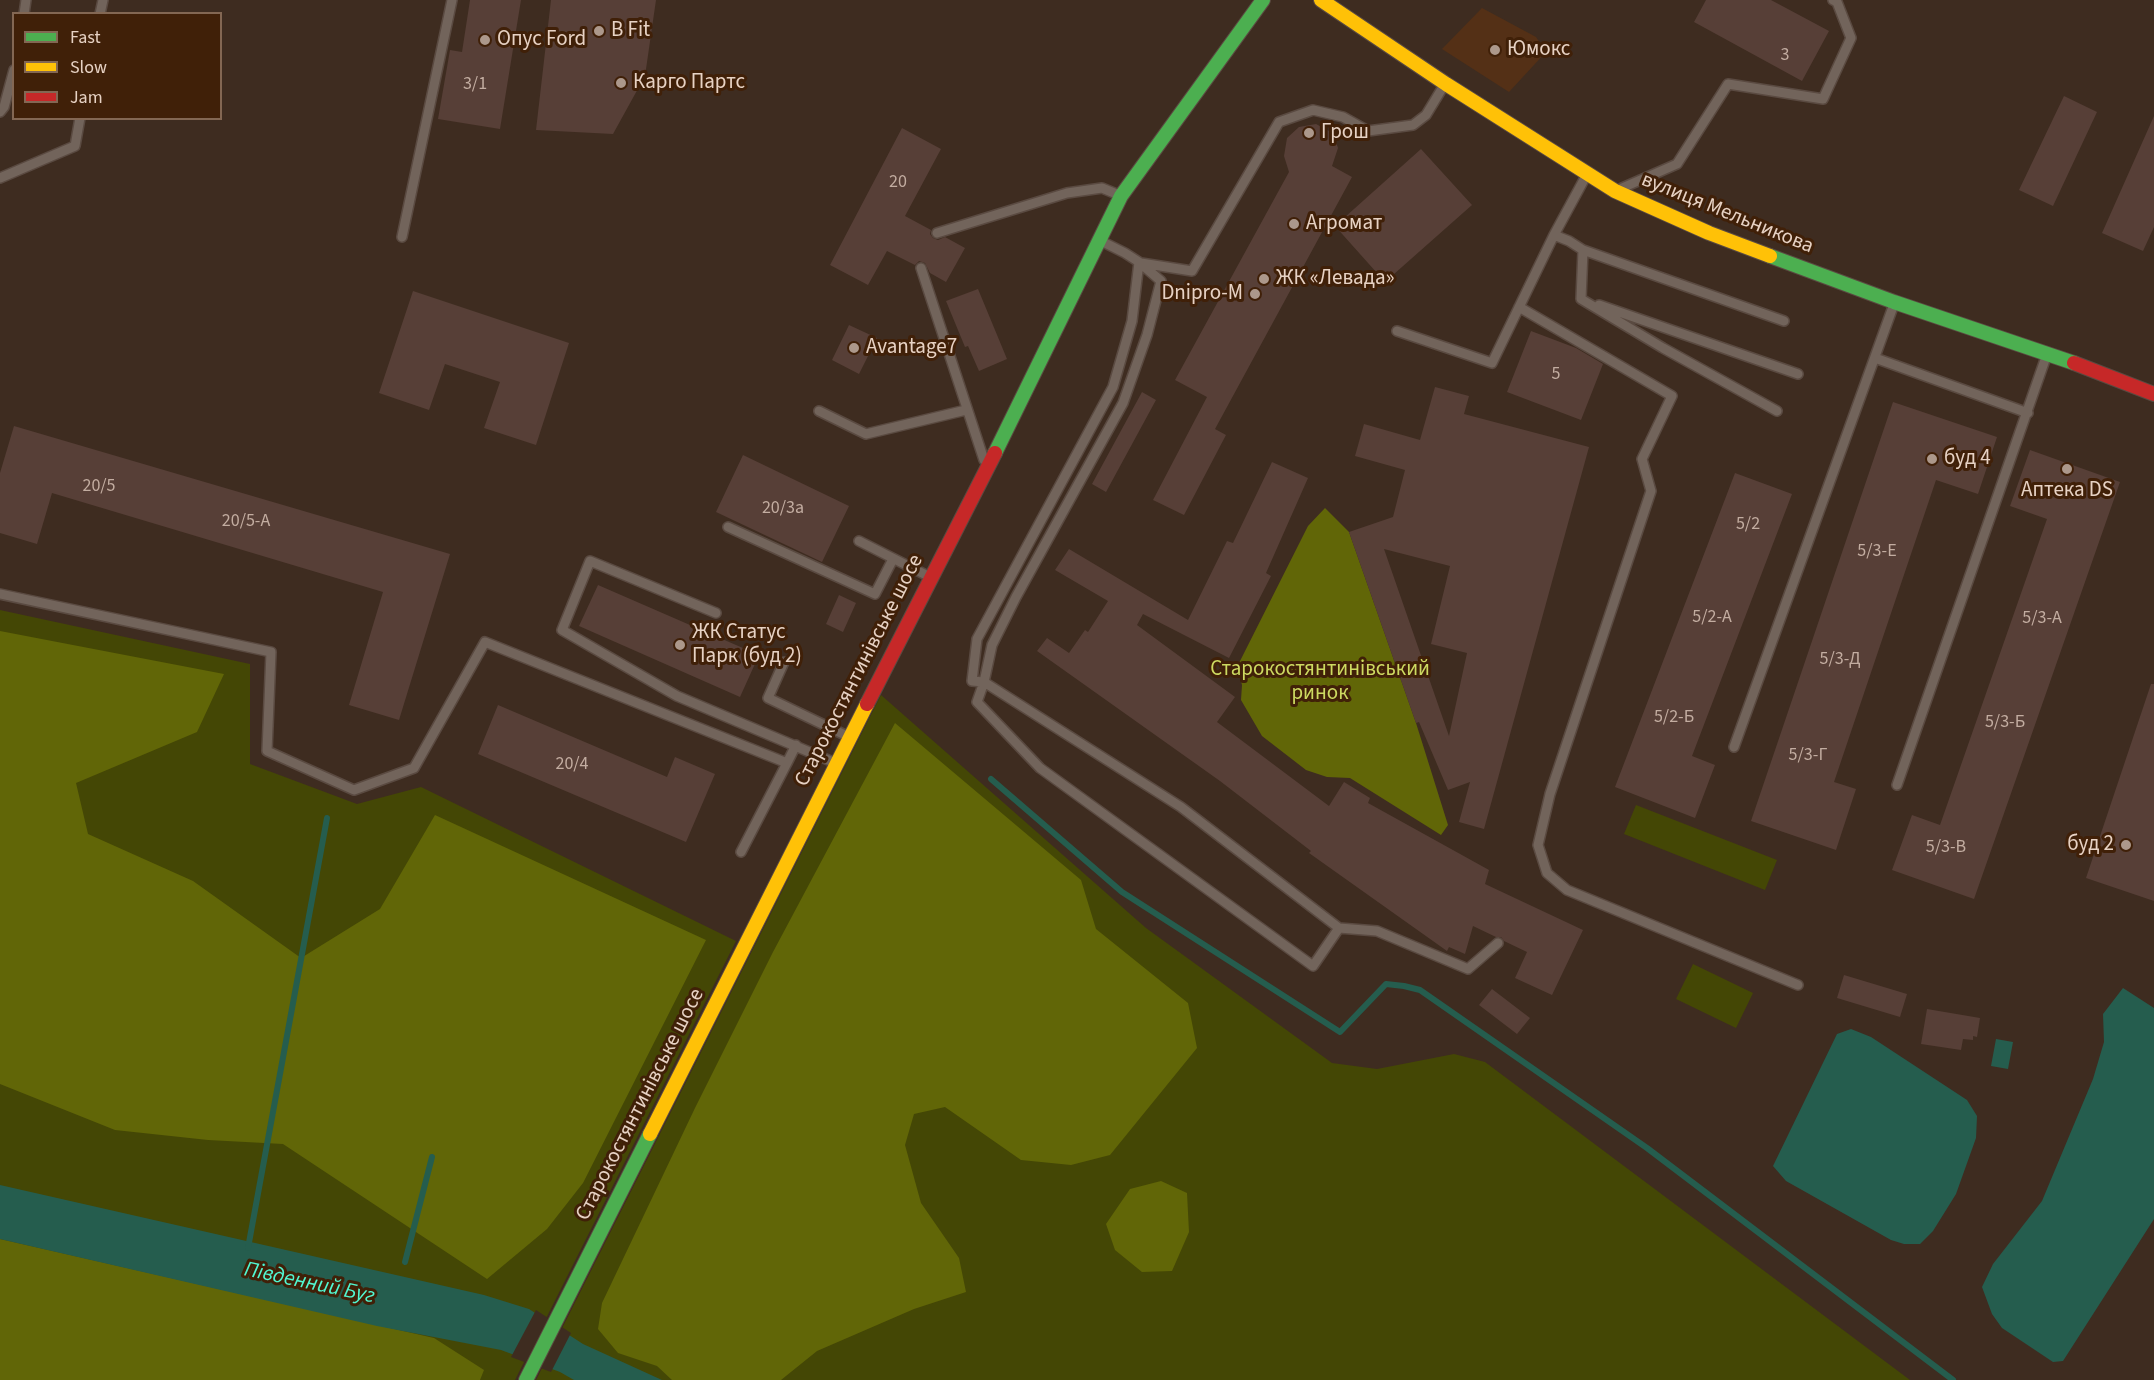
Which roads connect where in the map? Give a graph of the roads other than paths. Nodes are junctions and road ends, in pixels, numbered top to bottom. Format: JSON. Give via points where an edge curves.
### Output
{"nodes":[{"id":1,"x":452,"y":0,"type":"edge"},
{"id":2,"x":1263,"y":0,"type":"edge"},
{"id":3,"x":1321,"y":0,"type":"edge"},
{"id":4,"x":1833,"y":0,"type":"edge"},
{"id":5,"x":12,"y":78,"type":"edge"},
{"id":6,"x":1446,"y":84,"type":"junction"},
{"id":7,"x":0,"y":112,"type":"edge"},
{"id":8,"x":80,"y":120,"type":"edge"},
{"id":9,"x":1587,"y":174,"type":"junction"},
{"id":10,"x":0,"y":178,"type":"edge"},
{"id":11,"x":1615,"y":191,"type":"junction"},
{"id":12,"x":1121,"y":195,"type":"junction"},
{"id":13,"x":937,"y":233,"type":"dead end"},
{"id":14,"x":1554,"y":236,"type":"junction"},
{"id":15,"x":402,"y":237,"type":"dead end"},
{"id":16,"x":1099,"y":240,"type":"junction"},
{"id":17,"x":1583,"y":250,"type":"junction"},
{"id":18,"x":1139,"y":262,"type":"junction"},
{"id":19,"x":921,"y":268,"type":"dead end"},
{"id":20,"x":1581,"y":299,"type":"junction"},
{"id":21,"x":1894,"y":302,"type":"junction"},
{"id":22,"x":1520,"y":307,"type":"junction"},
{"id":23,"x":1784,"y":321,"type":"dead end"},
{"id":24,"x":1397,"y":331,"type":"dead end"},
{"id":25,"x":2048,"y":353,"type":"junction"},
{"id":26,"x":1875,"y":358,"type":"junction"},
{"id":27,"x":1798,"y":374,"type":"dead end"},
{"id":28,"x":2154,"y":394,"type":"edge"},
{"id":29,"x":966,"y":410,"type":"junction"},
{"id":30,"x":819,"y":411,"type":"dead end"},
{"id":31,"x":1777,"y":411,"type":"dead end"},
{"id":32,"x":2028,"y":413,"type":"junction"},
{"id":33,"x":986,"y":467,"type":"junction"},
{"id":34,"x":728,"y":527,"type":"dead end"},
{"id":35,"x":859,"y":541,"type":"dead end"},
{"id":36,"x":893,"y":559,"type":"junction"},
{"id":37,"x":930,"y":578,"type":"junction"},
{"id":38,"x":0,"y":594,"type":"edge"},
{"id":39,"x":716,"y":613,"type":"dead end"},
{"id":40,"x":784,"y":662,"type":"dead end"},
{"id":41,"x":984,"y":682,"type":"junction"},
{"id":42,"x":850,"y":737,"type":"junction"},
{"id":43,"x":796,"y":745,"type":"junction"},
{"id":44,"x":1734,"y":747,"type":"dead end"},
{"id":45,"x":787,"y":763,"type":"junction"},
{"id":46,"x":836,"y":764,"type":"junction"},
{"id":47,"x":1897,"y":785,"type":"dead end"},
{"id":48,"x":741,"y":852,"type":"dead end"},
{"id":49,"x":1339,"y":928,"type":"junction"},
{"id":50,"x":1498,"y":943,"type":"dead end"},
{"id":51,"x":1798,"y":985,"type":"dead end"},
{"id":52,"x":526,"y":1380,"type":"edge"}],
"edges":[{"from":1,"to":15,"type":"lane"},
{"from":2,"to":12,"type":"main road","name":"Старокостянтинівське шосе"},
{"from":3,"to":6,"type":"main road","name":"вулиця Мельникова"},
{"from":4,"to":11,"type":"lane","via":[[1851,38],[1823,99],[1728,84],[1677,164]]},
{"from":5,"to":7,"type":"lane"},
{"from":6,"to":9,"type":"main road","name":"вулиця Мельникова"},
{"from":6,"to":18,"type":"lane","via":[[1426,115],[1413,125],[1368,131],[1343,117],[1313,110],[1279,122],[1192,271]]},
{"from":8,"to":10,"type":"lane","via":[[75,146]]},
{"from":9,"to":11,"type":"main road","name":"вулиця Мельникова"},
{"from":9,"to":14,"type":"lane"},
{"from":11,"to":21,"type":"main road","name":"вулиця Мельникова","via":[[1709,233]]},
{"from":12,"to":13,"type":"lane","via":[[1102,188],[1067,193]]},
{"from":12,"to":16,"type":"main road","name":"Старокостянтинівське шосе"},
{"from":14,"to":17,"type":"lane"},
{"from":14,"to":22,"type":"lane"},
{"from":16,"to":18,"type":"lane"},
{"from":16,"to":33,"type":"main road","name":"Старокостянтинівське шосе"},
{"from":17,"to":20,"type":"lane"},
{"from":17,"to":23,"type":"lane"},
{"from":18,"to":41,"type":"lane","via":[[1132,321],[1113,387],[977,639],[972,681]]},
{"from":18,"to":41,"type":"lane","via":[[1161,281],[1123,403],[997,635]]},
{"from":19,"to":29,"type":"lane"},
{"from":20,"to":27,"type":"lane"},
{"from":20,"to":31,"type":"lane"},
{"from":21,"to":25,"type":"main road","name":"вулиця Мельникова"},
{"from":21,"to":26,"type":"lane"},
{"from":22,"to":24,"type":"lane","via":[[1492,363]]},
{"from":22,"to":51,"type":"lane","via":[[1672,396],[1642,459],[1651,491],[1550,794],[1538,845],[1547,873],[1567,890]]},
{"from":25,"to":28,"type":"main road","name":"вулиця Мельникова"},
{"from":25,"to":32,"type":"lane"},
{"from":26,"to":32,"type":"lane"},
{"from":26,"to":44,"type":"lane"},
{"from":29,"to":30,"type":"lane","via":[[866,434]]},
{"from":29,"to":33,"type":"lane"},
{"from":32,"to":47,"type":"lane"},
{"from":33,"to":37,"type":"main road","name":"Старокостянтинівське шосе"},
{"from":34,"to":36,"type":"lane","via":[[875,594]]},
{"from":35,"to":36,"type":"lane"},
{"from":36,"to":37,"type":"lane"},
{"from":37,"to":42,"type":"main road","name":"Старокостянтинівське шосе"},
{"from":38,"to":45,"type":"lane","via":[[271,652],[267,752],[354,790],[414,768],[485,642]]},
{"from":39,"to":43,"type":"lane","via":[[590,561],[562,630],[677,696]]},
{"from":40,"to":42,"type":"lane","via":[[768,698]]},
{"from":41,"to":49,"type":"lane","via":[[1181,807]]},
{"from":41,"to":49,"type":"lane","via":[[977,702],[1040,768],[1313,966]]},
{"from":42,"to":46,"type":"main road","name":"Старокостянтинівське шосе"},
{"from":43,"to":45,"type":"lane"},
{"from":43,"to":46,"type":"lane"},
{"from":45,"to":48,"type":"lane"},
{"from":46,"to":52,"type":"main road","name":"Старокостянтинівське шосе"},
{"from":49,"to":50,"type":"lane","via":[[1377,930],[1468,969]]}]}
